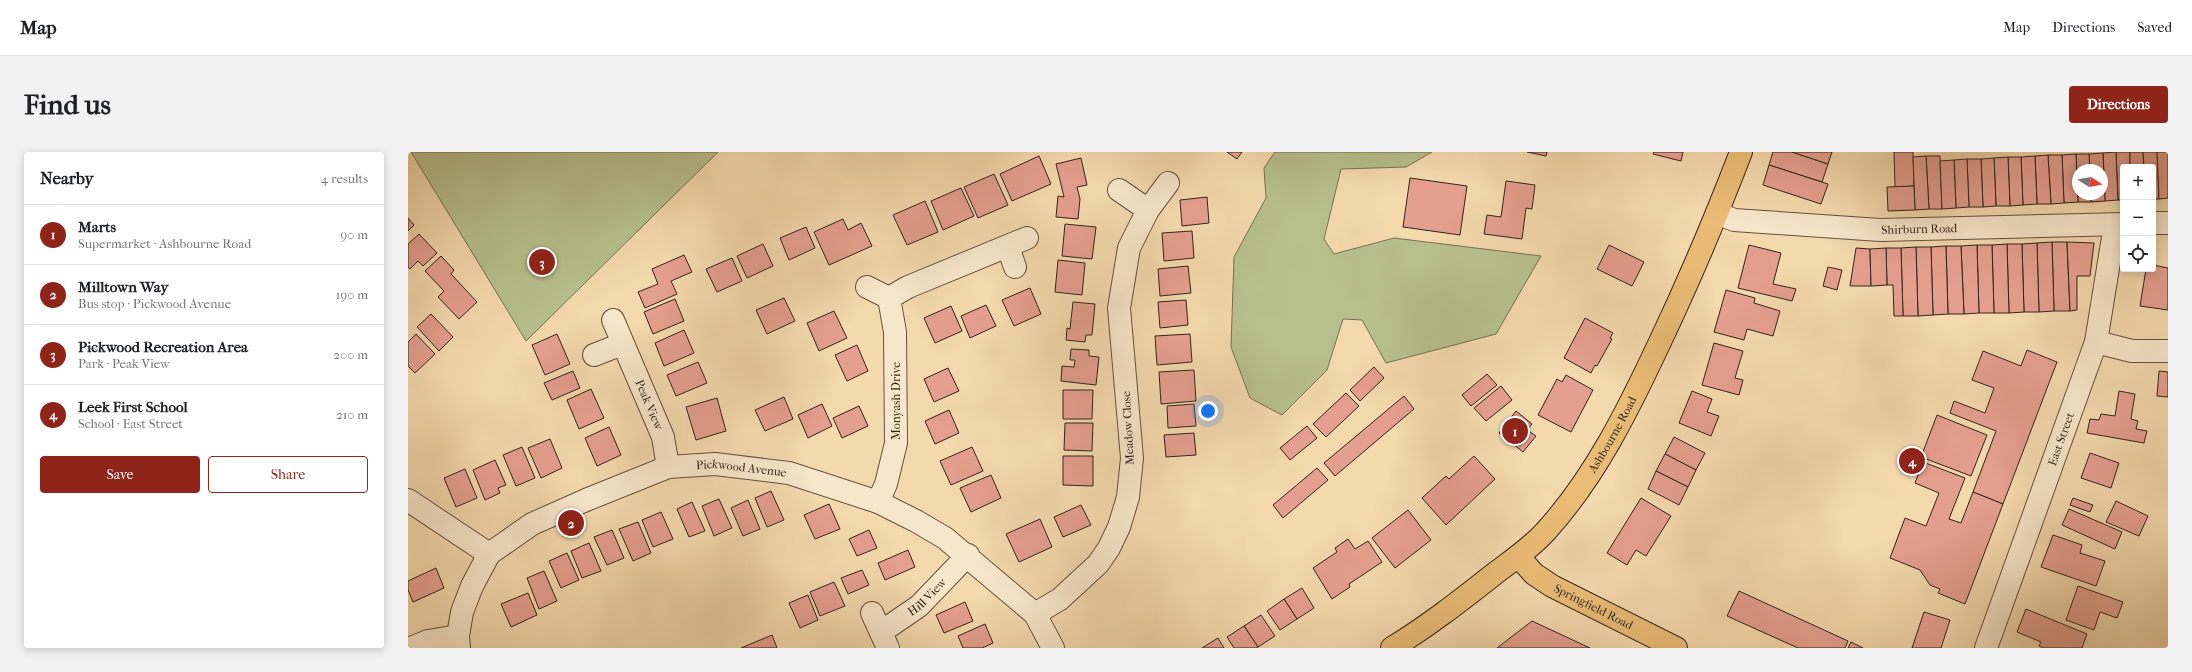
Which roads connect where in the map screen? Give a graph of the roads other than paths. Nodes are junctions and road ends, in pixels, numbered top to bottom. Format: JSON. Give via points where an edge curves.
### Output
{"nodes":[{"id":1,"x":1742,"y":152,"type":"edge"},
{"id":2,"x":1168,"y":183,"type":"dead end"},
{"id":3,"x":1119,"y":190,"type":"dead end"},
{"id":4,"x":1148,"y":210,"type":"junction"},
{"id":5,"x":1717,"y":213,"type":"junction"},
{"id":6,"x":2168,"y":222,"type":"edge"},
{"id":7,"x":2156,"y":223,"type":"edge"},
{"id":8,"x":2119,"y":224,"type":"edge"},
{"id":9,"x":1027,"y":238,"type":"dead end"},
{"id":10,"x":867,"y":287,"type":"dead end"},
{"id":11,"x":890,"y":298,"type":"junction"},
{"id":12,"x":613,"y":320,"type":"dead end"},
{"id":13,"x":2096,"y":342,"type":"junction"},
{"id":14,"x":622,"y":344,"type":"junction"},
{"id":15,"x":2168,"y":351,"type":"edge"},
{"id":16,"x":594,"y":355,"type":"dead end"},
{"id":17,"x":668,"y":467,"type":"junction"},
{"id":18,"x":408,"y":500,"type":"edge"},
{"id":19,"x":878,"y":502,"type":"junction"},
{"id":20,"x":489,"y":554,"type":"junction"},
{"id":21,"x":968,"y":556,"type":"junction"},
{"id":22,"x":1518,"y":556,"type":"junction"},
{"id":23,"x":872,"y":612,"type":"dead end"},
{"id":24,"x":1035,"y":614,"type":"junction"},
{"id":25,"x":885,"y":640,"type":"edge"},
{"id":26,"x":458,"y":642,"type":"edge"},
{"id":27,"x":411,"y":648,"type":"edge"},
{"id":28,"x":1053,"y":648,"type":"edge"},
{"id":29,"x":1392,"y":648,"type":"edge"},
{"id":30,"x":1676,"y":648,"type":"edge"},
{"id":31,"x":1986,"y":648,"type":"edge"}],
"edges":[{"from":1,"to":5,"type":"highway","name":"Ashbourne Road"},
{"from":2,"to":4,"type":"street","name":"Meadow Close"},
{"from":3,"to":4,"type":"street"},
{"from":4,"to":24,"type":"street","name":"Meadow Close","via":[[1129,248],[1119,308],[1132,458],[1128,497],[1119,527],[1098,564],[1060,599]]},
{"from":5,"to":8,"type":"street","name":"Shirburn Road","via":[[1734,220],[1880,230]]},
{"from":5,"to":22,"type":"highway","name":"Ashbourne Road","via":[[1639,388],[1610,443],[1546,531]]},
{"from":6,"to":7,"type":"street"},
{"from":8,"to":13,"type":"street","name":"East Street"},
{"from":9,"to":11,"type":"street","via":[[1011,257],[908,287]]},
{"from":10,"to":11,"type":"street"},
{"from":11,"to":19,"type":"street","name":"Monyash Drive","via":[[895,332],[896,443],[886,484]]},
{"from":12,"to":14,"type":"street","name":"Peak View"},
{"from":13,"to":15,"type":"street","via":[[2132,350]]},
{"from":13,"to":31,"type":"street","name":"East Street"},
{"from":14,"to":16,"type":"street"},
{"from":14,"to":17,"type":"street","name":"Peak View","via":[[663,437]]},
{"from":17,"to":19,"type":"street","name":"Pickwood Avenue","via":[[715,464],[761,468],[789,473]]},
{"from":17,"to":20,"type":"street","name":"Pickwood Avenue","via":[[532,524]]},
{"from":18,"to":20,"type":"street"},
{"from":19,"to":21,"type":"street","name":"Pickwood Avenue","via":[[945,538]]},
{"from":20,"to":26,"type":"street","name":"Pickwood Avenue","via":[[462,612]]},
{"from":21,"to":24,"type":"street","name":"Pickwood Avenue"},
{"from":21,"to":25,"type":"street","name":"Hill View"},
{"from":22,"to":29,"type":"highway","name":"Ashbourne Road","via":[[1431,624]]},
{"from":22,"to":30,"type":"highway","name":"Springfield Road","via":[[1534,574],[1552,586]]},
{"from":23,"to":25,"type":"street","name":"Hill View"},
{"from":24,"to":28,"type":"street","name":"Pickwood Avenue"},
{"from":26,"to":27,"type":"street","via":[[428,641]]}]}
